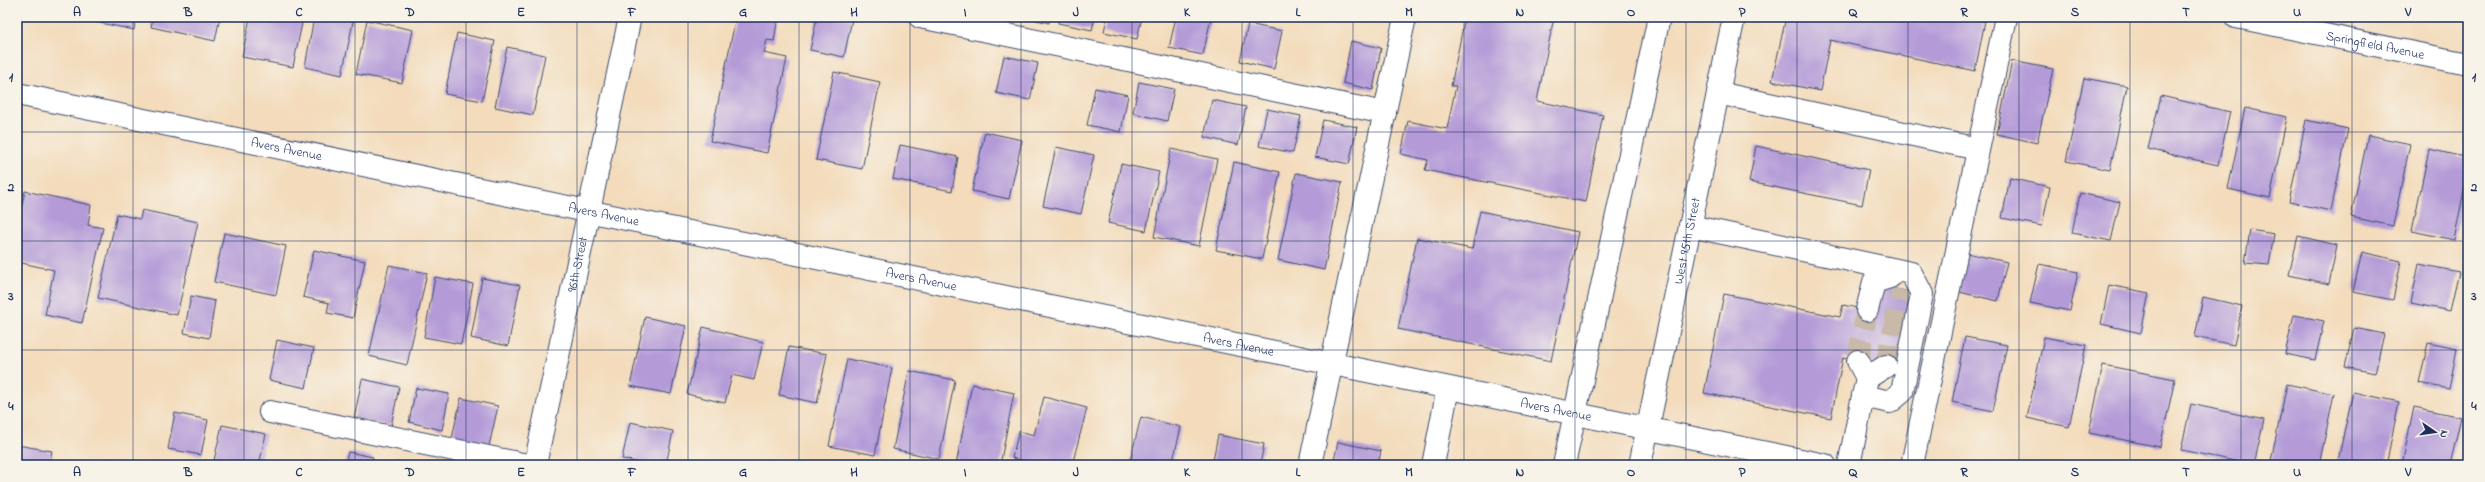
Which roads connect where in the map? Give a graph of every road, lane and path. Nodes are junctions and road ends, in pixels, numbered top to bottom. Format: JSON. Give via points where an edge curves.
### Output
{"nodes":[{"id":1,"x":630,"y":17,"type":"edge"},
{"id":2,"x":920,"y":17,"type":"edge"},
{"id":3,"x":1405,"y":17,"type":"edge"},
{"id":4,"x":1659,"y":17,"type":"edge"},
{"id":5,"x":1734,"y":17,"type":"edge"},
{"id":6,"x":2006,"y":17,"type":"edge"},
{"id":7,"x":2236,"y":17,"type":"edge"},
{"id":8,"x":2468,"y":64,"type":"edge"},
{"id":9,"x":1718,"y":93,"type":"junction"},
{"id":10,"x":17,"y":94,"type":"edge"},
{"id":11,"x":1385,"y":113,"type":"junction"},
{"id":12,"x":1978,"y":149,"type":"junction"},
{"id":13,"x":589,"y":211,"type":"junction"},
{"id":14,"x":1690,"y":226,"type":"junction"},
{"id":15,"x":1894,"y":278,"type":"junction"},
{"id":16,"x":1867,"y":310,"type":"tunnel mouth"},
{"id":17,"x":1332,"y":364,"type":"junction"},
{"id":18,"x":1886,"y":366,"type":"dead end"},
{"id":19,"x":1863,"y":378,"type":"junction"},
{"id":20,"x":1448,"y":388,"type":"junction"},
{"id":21,"x":270,"y":412,"type":"dead end"},
{"id":22,"x":1575,"y":414,"type":"junction"},
{"id":23,"x":1647,"y":429,"type":"junction"},
{"id":24,"x":527,"y":465,"type":"edge"},
{"id":25,"x":536,"y":465,"type":"edge"},
{"id":26,"x":1310,"y":465,"type":"edge"},
{"id":27,"x":1433,"y":465,"type":"edge"},
{"id":28,"x":1564,"y":465,"type":"edge"},
{"id":29,"x":1640,"y":465,"type":"edge"},
{"id":30,"x":1825,"y":465,"type":"edge"},
{"id":31,"x":1849,"y":465,"type":"edge"},
{"id":32,"x":1912,"y":465,"type":"edge"}],
"edges":[{"from":1,"to":13,"type":"street","name":"96th Street"},
{"from":2,"to":11,"type":"street"},
{"from":3,"to":11,"type":"street"},
{"from":4,"to":22,"type":"street"},
{"from":5,"to":9,"type":"street","name":"West 95th Street"},
{"from":6,"to":12,"type":"street"},
{"from":7,"to":8,"type":"street","name":"Springfield Avenue"},
{"from":9,"to":12,"type":"street"},
{"from":9,"to":14,"type":"street","name":"West 95th Street"},
{"from":10,"to":13,"type":"street","name":"Avers Avenue"},
{"from":11,"to":17,"type":"street"},
{"from":12,"to":32,"type":"street"},
{"from":13,"to":17,"type":"street","name":"Avers Avenue"},
{"from":13,"to":25,"type":"street","name":"96th Street"},
{"from":14,"to":15,"type":"street"},
{"from":14,"to":23,"type":"street","name":"West 95th Street"},
{"from":15,"to":16,"type":"street","via":[[1874,282]]},
{"from":15,"to":19,"type":"street","via":[[1911,273],[1922,294],[1902,392],[1890,402]]},
{"from":17,"to":20,"type":"street","name":"Avers Avenue"},
{"from":17,"to":26,"type":"street"},
{"from":18,"to":19,"type":"street"},
{"from":19,"to":31,"type":"street"},
{"from":20,"to":22,"type":"street","name":"Avers Avenue"},
{"from":20,"to":27,"type":"street"},
{"from":21,"to":24,"type":"street"},
{"from":22,"to":23,"type":"street","name":"Avers Avenue"},
{"from":22,"to":28,"type":"street"},
{"from":23,"to":29,"type":"street","name":"West 95th Street"},
{"from":23,"to":30,"type":"street","name":"Avers Avenue"}]}
